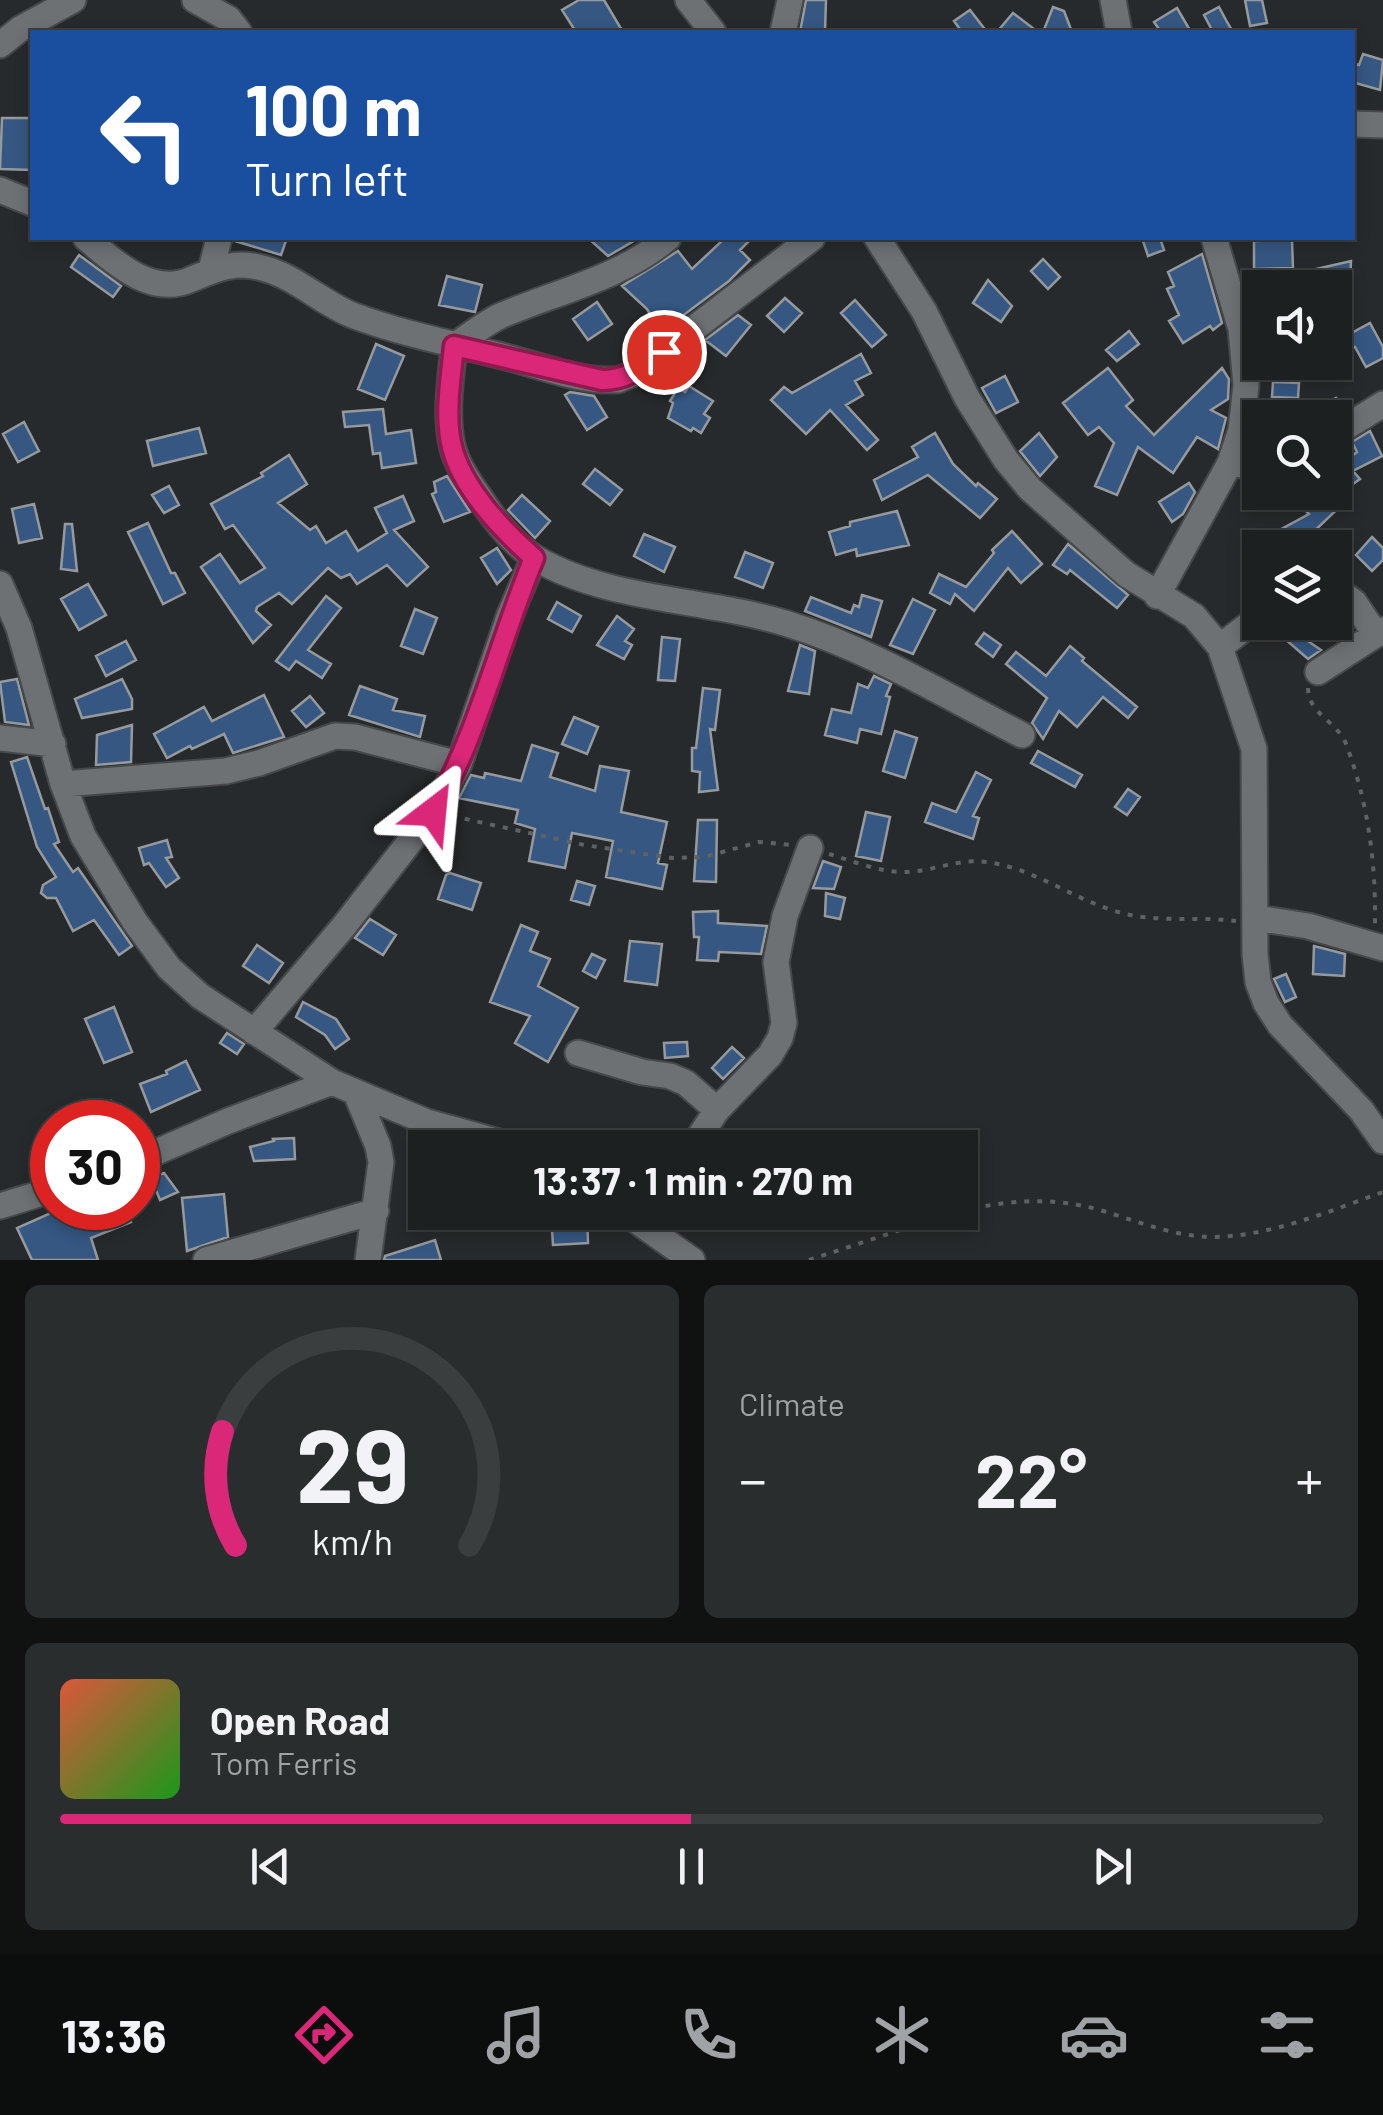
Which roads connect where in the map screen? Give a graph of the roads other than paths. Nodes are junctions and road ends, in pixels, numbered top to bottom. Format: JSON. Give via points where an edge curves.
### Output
{"nodes":[{"id":1,"x":73,"y":0,"type":"edge"},
{"id":2,"x":195,"y":0,"type":"edge"},
{"id":3,"x":688,"y":0,"type":"edge"},
{"id":4,"x":790,"y":0,"type":"edge"},
{"id":5,"x":1113,"y":0,"type":"edge"},
{"id":6,"x":238,"y":30,"type":"edge"},
{"id":7,"x":712,"y":30,"type":"edge"},
{"id":8,"x":783,"y":30,"type":"edge"},
{"id":9,"x":1119,"y":30,"type":"edge"},
{"id":10,"x":0,"y":45,"type":"edge"},
{"id":11,"x":1355,"y":124,"type":"edge"},
{"id":12,"x":1383,"y":126,"type":"edge"},
{"id":13,"x":0,"y":190,"type":"edge"},
{"id":14,"x":30,"y":203,"type":"edge"},
{"id":15,"x":88,"y":240,"type":"edge"},
{"id":16,"x":218,"y":240,"type":"edge"},
{"id":17,"x":666,"y":240,"type":"edge"},
{"id":18,"x":809,"y":240,"type":"edge"},
{"id":19,"x":878,"y":240,"type":"edge"},
{"id":20,"x":1215,"y":240,"type":"edge"},
{"id":21,"x":210,"y":270,"type":"junction"},
{"id":22,"x":454,"y":346,"type":"junction"},
{"id":23,"x":1383,"y":404,"type":"edge"},
{"id":24,"x":1352,"y":423,"type":"edge"},
{"id":25,"x":1230,"y":463,"type":"junction"},
{"id":26,"x":1242,"y":465,"type":"edge"},
{"id":27,"x":534,"y":558,"type":"junction"},
{"id":28,"x":0,"y":584,"type":"edge"},
{"id":29,"x":1158,"y":596,"type":"junction"},
{"id":30,"x":1352,"y":601,"type":"edge"},
{"id":31,"x":1242,"y":630,"type":"edge"},
{"id":32,"x":1379,"y":633,"type":"edge"},
{"id":33,"x":1220,"y":647,"type":"junction"},
{"id":34,"x":1318,"y":672,"type":"road end"},
{"id":35,"x":1022,"y":735,"type":"dead end"},
{"id":36,"x":0,"y":738,"type":"edge"},
{"id":37,"x":53,"y":744,"type":"junction"},
{"id":38,"x":459,"y":764,"type":"junction"},
{"id":39,"x":63,"y":784,"type":"junction"},
{"id":40,"x":810,"y":848,"type":"road end"},
{"id":41,"x":1256,"y":921,"type":"junction"},
{"id":42,"x":1379,"y":947,"type":"edge"},
{"id":43,"x":254,"y":1032,"type":"junction"},
{"id":44,"x":578,"y":1053,"type":"dead end"},
{"id":45,"x":332,"y":1082,"type":"junction"},
{"id":46,"x":356,"y":1093,"type":"junction"},
{"id":47,"x":717,"y":1110,"type":"junction"},
{"id":48,"x":457,"y":1130,"type":"edge"},
{"id":49,"x":704,"y":1130,"type":"edge"},
{"id":50,"x":1383,"y":1141,"type":"edge"},
{"id":51,"x":160,"y":1150,"type":"edge"},
{"id":52,"x":30,"y":1197,"type":"edge"},
{"id":53,"x":0,"y":1206,"type":"edge"},
{"id":54,"x":376,"y":1212,"type":"junction"},
{"id":55,"x":668,"y":1230,"type":"edge"},
{"id":56,"x":206,"y":1260,"type":"edge"},
{"id":57,"x":368,"y":1260,"type":"edge"},
{"id":58,"x":692,"y":1260,"type":"edge"}],
"edges":[{"from":1,"to":10,"type":"street"},
{"from":2,"to":6,"type":"street"},
{"from":3,"to":7,"type":"street"},
{"from":4,"to":8,"type":"street"},
{"from":5,"to":9,"type":"street"},
{"from":11,"to":12,"type":"street"},
{"from":13,"to":14,"type":"street"},
{"from":15,"to":21,"type":"street","via":[[122,270],[154,282],[188,282]]},
{"from":16,"to":21,"type":"street"},
{"from":17,"to":22,"type":"street","via":[[621,270],[497,318]]},
{"from":18,"to":22,"type":"street","via":[[692,333],[618,380],[586,379]]},
{"from":19,"to":29,"type":"street","via":[[1006,460],[1030,490]]},
{"from":20,"to":25,"type":"street","via":[[1241,329],[1246,385]]},
{"from":21,"to":22,"type":"street","via":[[256,266],[352,314]]},
{"from":22,"to":27,"type":"street","via":[[452,448],[485,506]]},
{"from":23,"to":24,"type":"street"},
{"from":25,"to":26,"type":"street"},
{"from":25,"to":29,"type":"street"},
{"from":27,"to":35,"type":"street","via":[[596,582],[820,634]]},
{"from":27,"to":38,"type":"street"},
{"from":28,"to":37,"type":"street"},
{"from":29,"to":33,"type":"street","via":[[1194,616]]},
{"from":30,"to":32,"type":"street"},
{"from":31,"to":33,"type":"street"},
{"from":32,"to":34,"type":"street"},
{"from":33,"to":41,"type":"street","via":[[1254,749]]},
{"from":36,"to":37,"type":"street"},
{"from":37,"to":39,"type":"street"},
{"from":38,"to":39,"type":"street","via":[[336,736],[226,770]]},
{"from":38,"to":43,"type":"street","via":[[433,812]]},
{"from":39,"to":43,"type":"street","via":[[84,836],[169,968]]},
{"from":40,"to":47,"type":"street","via":[[776,962],[780,1038]]},
{"from":41,"to":42,"type":"street","via":[[1308,926]]},
{"from":41,"to":50,"type":"street","via":[[1258,982],[1266,1003]]},
{"from":43,"to":45,"type":"street"},
{"from":44,"to":47,"type":"street","via":[[670,1076]]},
{"from":45,"to":46,"type":"street"},
{"from":45,"to":51,"type":"street"},
{"from":46,"to":48,"type":"street"},
{"from":46,"to":54,"type":"street","via":[[381,1162]]},
{"from":47,"to":49,"type":"street"},
{"from":52,"to":53,"type":"street"},
{"from":54,"to":56,"type":"street"},
{"from":54,"to":57,"type":"street"},
{"from":55,"to":58,"type":"street"}]}
